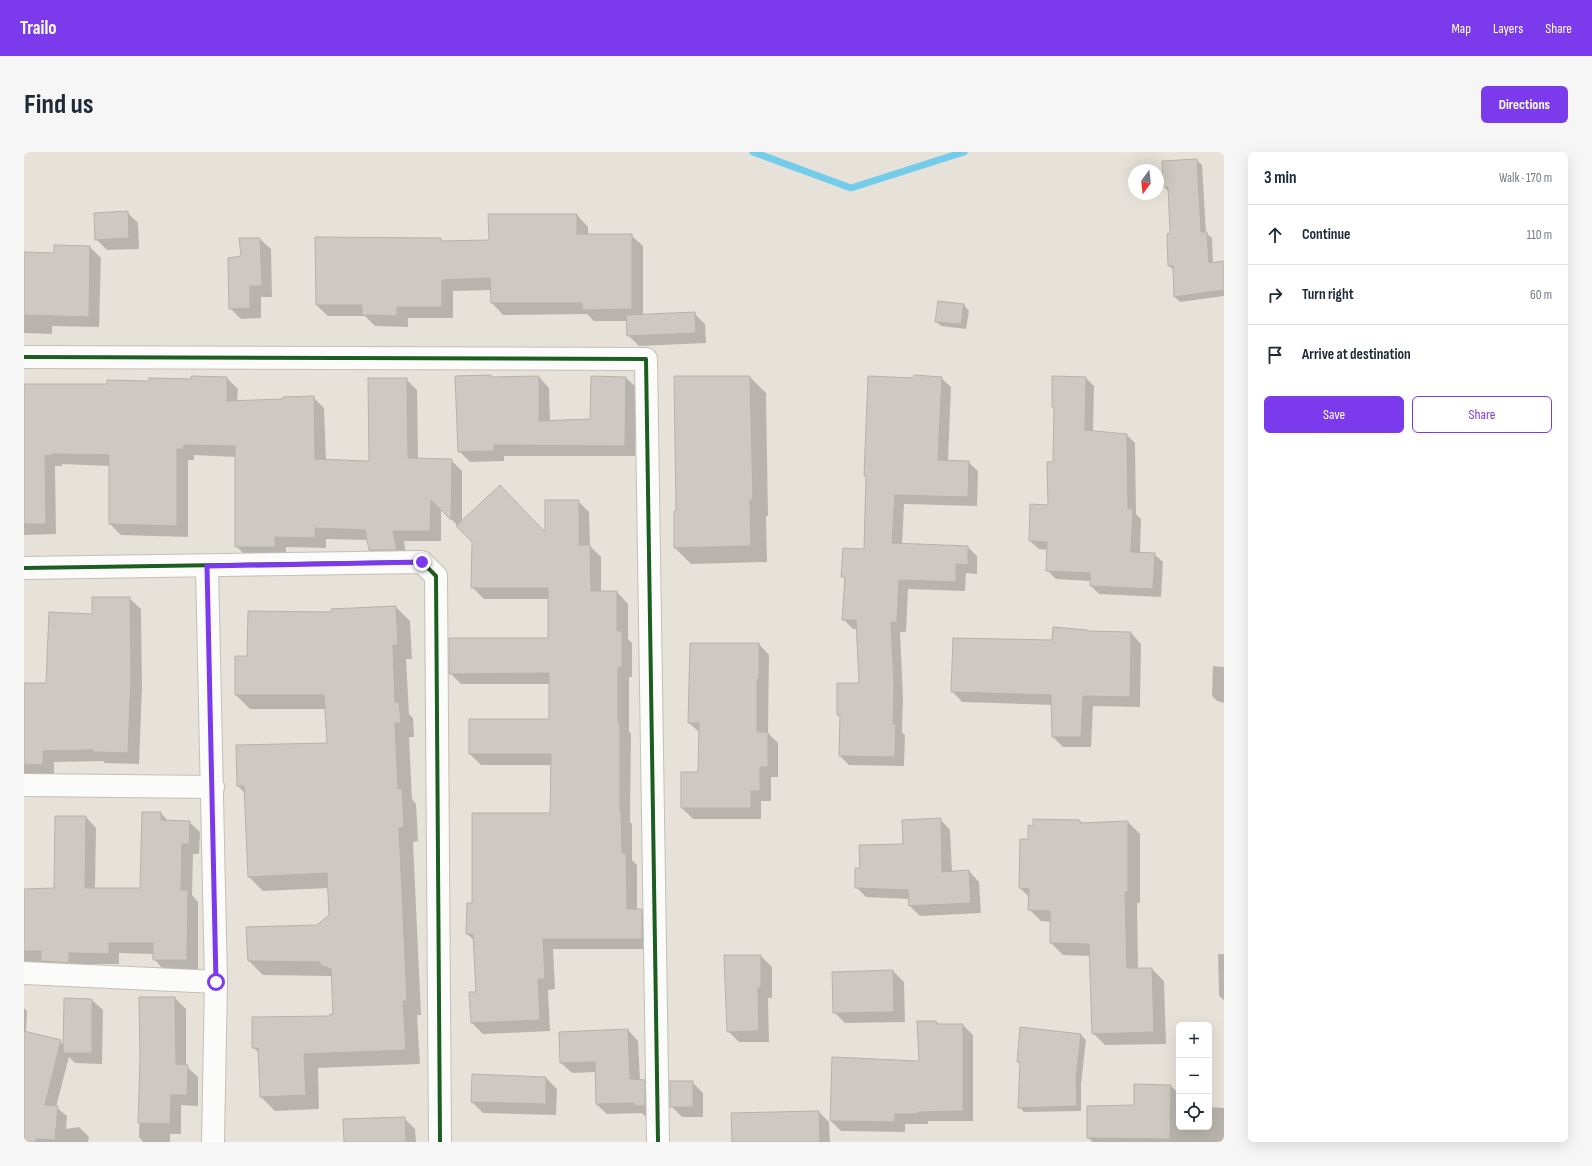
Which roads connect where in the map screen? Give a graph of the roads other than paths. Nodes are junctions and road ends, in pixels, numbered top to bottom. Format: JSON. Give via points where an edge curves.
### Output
{"nodes":[{"id":1,"x":24,"y":357,"type":"edge"},
{"id":2,"x":207,"y":566,"type":"junction"},
{"id":3,"x":24,"y":568,"type":"edge"},
{"id":4,"x":24,"y":785,"type":"edge"},
{"id":5,"x":213,"y":787,"type":"junction"},
{"id":6,"x":24,"y":974,"type":"edge"},
{"id":7,"x":216,"y":982,"type":"junction"},
{"id":8,"x":213,"y":1142,"type":"edge"},
{"id":9,"x":440,"y":1142,"type":"edge"},
{"id":10,"x":658,"y":1142,"type":"edge"}],
"edges":[{"from":1,"to":10,"type":"street","via":[[646,359]]},
{"from":2,"to":3,"type":"street"},
{"from":2,"to":5,"type":"street"},
{"from":2,"to":9,"type":"street","via":[[422,562],[436,576]]},
{"from":4,"to":5,"type":"street"},
{"from":5,"to":7,"type":"street"},
{"from":6,"to":7,"type":"street"},
{"from":7,"to":8,"type":"street"}]}
